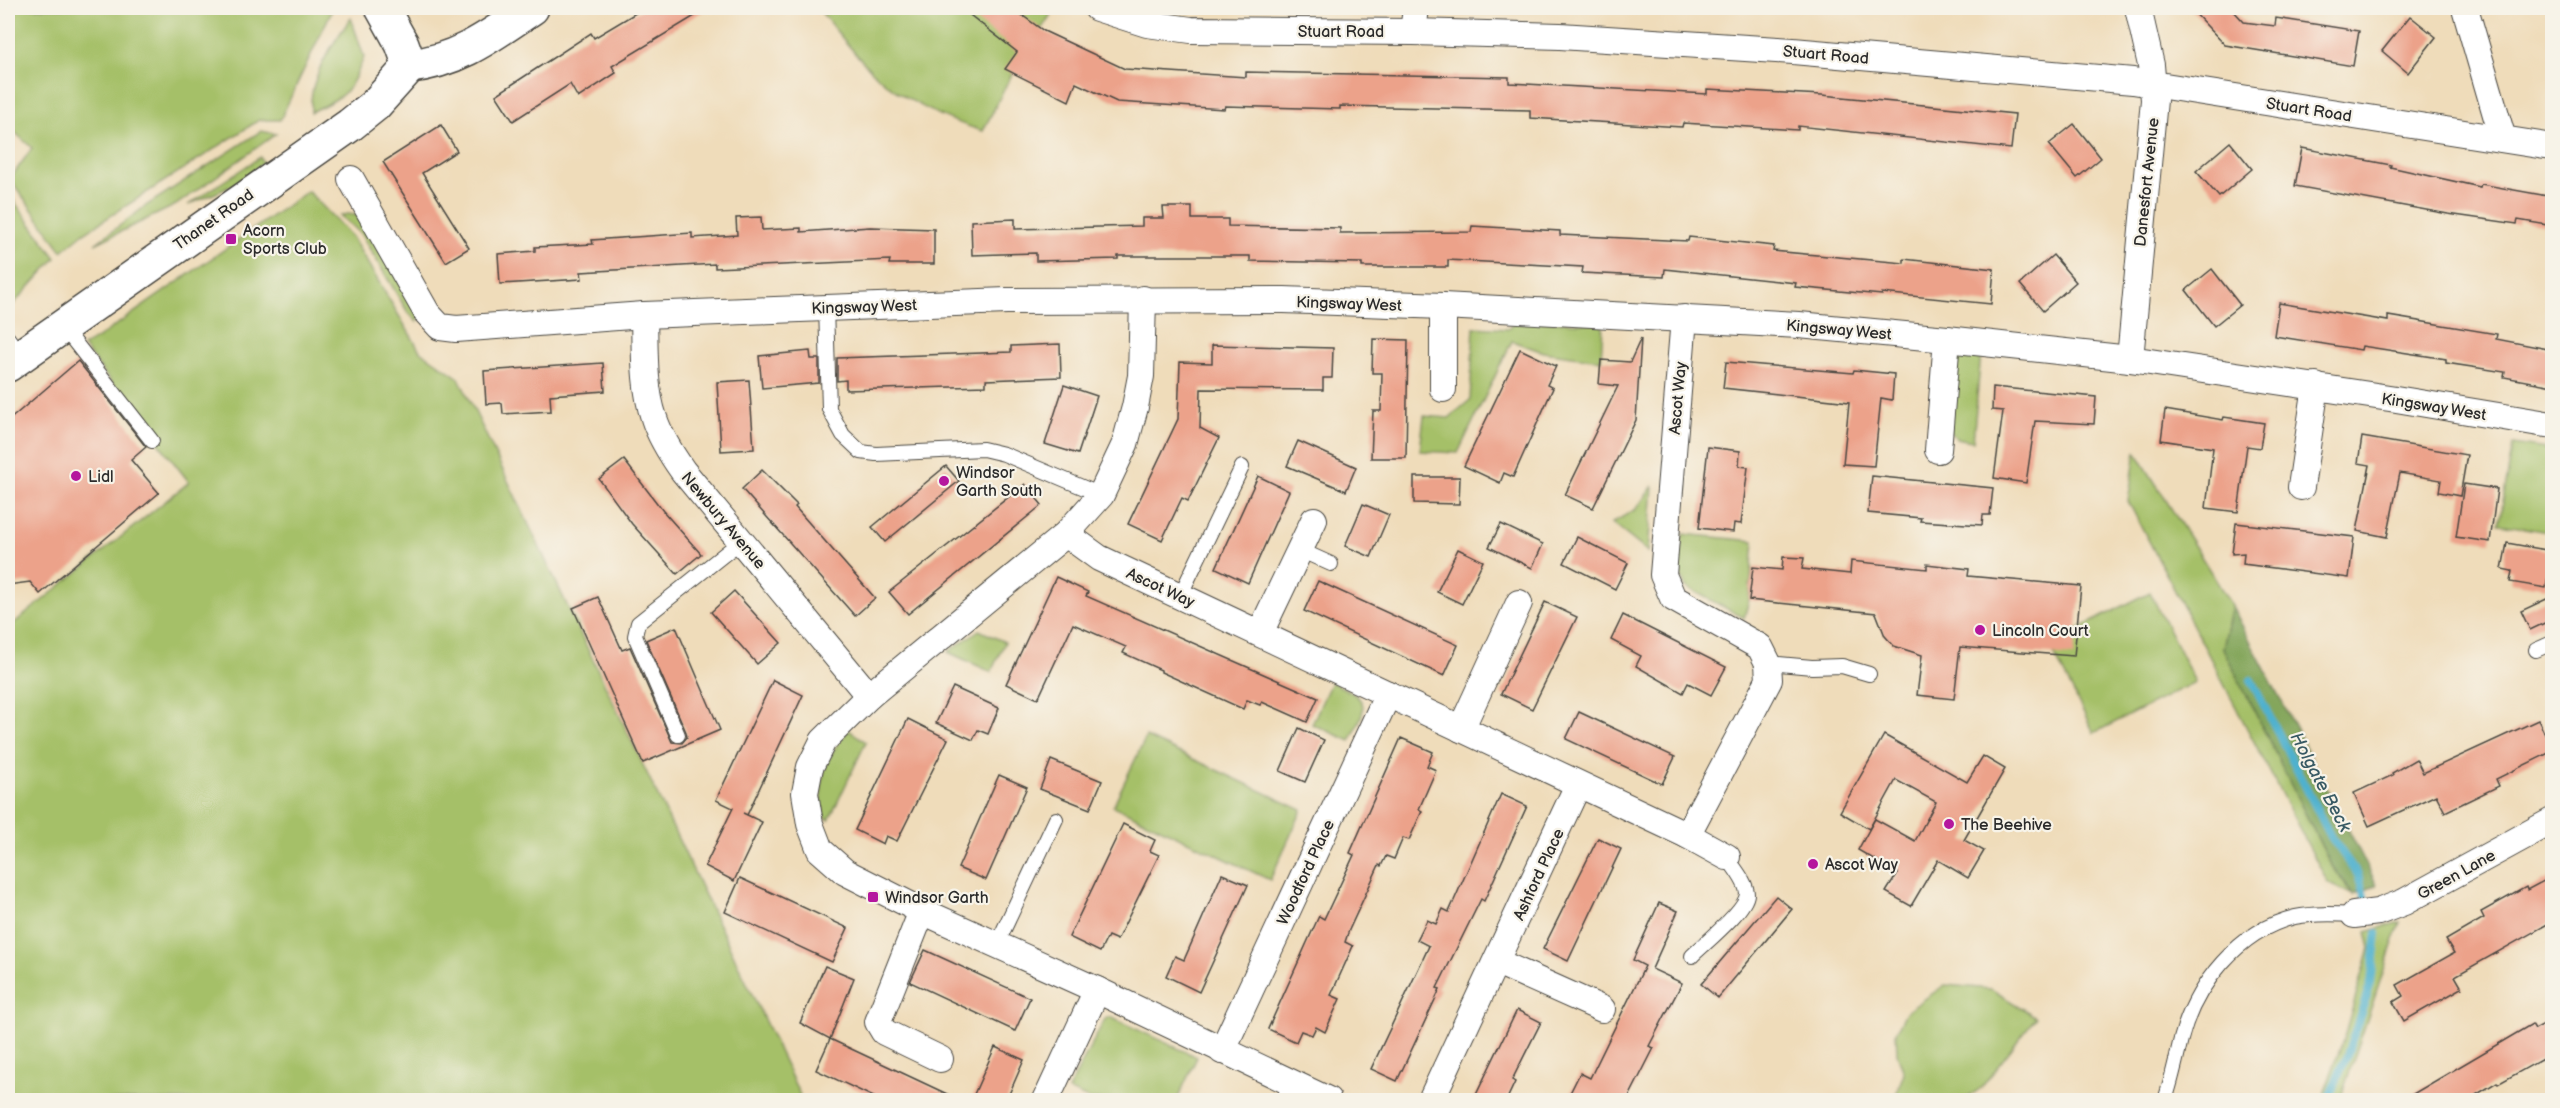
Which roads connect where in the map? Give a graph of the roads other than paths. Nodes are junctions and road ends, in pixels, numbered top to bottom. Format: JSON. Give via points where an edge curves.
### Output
{"nodes":[{"id":1,"x":382,"y":8,"type":"edge"},
{"id":2,"x":532,"y":8,"type":"edge"},
{"id":3,"x":1097,"y":8,"type":"edge"},
{"id":4,"x":2138,"y":8,"type":"edge"},
{"id":5,"x":2465,"y":8,"type":"edge"},
{"id":6,"x":1415,"y":20,"type":"edge"},
{"id":7,"x":411,"y":66,"type":"junction"},
{"id":8,"x":2153,"y":84,"type":"junction"},
{"id":9,"x":2503,"y":139,"type":"junction"},
{"id":10,"x":2553,"y":147,"type":"edge"},
{"id":11,"x":351,"y":193,"type":"dead end"},
{"id":12,"x":1143,"y":299,"type":"junction"},
{"id":13,"x":826,"y":306,"type":"junction"},
{"id":14,"x":1443,"y":306,"type":"junction"},
{"id":15,"x":644,"y":315,"type":"junction"},
{"id":16,"x":1684,"y":318,"type":"junction"},
{"id":17,"x":62,"y":325,"type":"junction"},
{"id":18,"x":1947,"y":339,"type":"junction"},
{"id":19,"x":12,"y":353,"type":"edge"},
{"id":20,"x":2130,"y":359,"type":"junction"},
{"id":21,"x":2316,"y":386,"type":"junction"},
{"id":22,"x":1443,"y":389,"type":"dead end"},
{"id":23,"x":2553,"y":425,"type":"edge"},
{"id":24,"x":152,"y":441,"type":"dead end"},
{"id":25,"x":1938,"y":450,"type":"dead end"},
{"id":26,"x":1242,"y":466,"type":"dead end"},
{"id":27,"x":2301,"y":487,"type":"dead end"},
{"id":28,"x":1101,"y":495,"type":"junction"},
{"id":29,"x":1314,"y":520,"type":"dead end"},
{"id":30,"x":1066,"y":534,"type":"junction"},
{"id":31,"x":741,"y":541,"type":"junction"},
{"id":32,"x":1300,"y":550,"type":"junction"},
{"id":33,"x":1331,"y":564,"type":"dead end"},
{"id":34,"x":1180,"y":596,"type":"junction"},
{"id":35,"x":1519,"y":603,"type":"dead end"},
{"id":36,"x":1260,"y":633,"type":"junction"},
{"id":37,"x":2553,"y":643,"type":"edge"},
{"id":38,"x":2536,"y":650,"type":"dead end"},
{"id":39,"x":1768,"y":663,"type":"junction"},
{"id":40,"x":1869,"y":674,"type":"dead end"},
{"id":41,"x":1388,"y":694,"type":"junction"},
{"id":42,"x":869,"y":696,"type":"junction"},
{"id":43,"x":1461,"y":729,"type":"junction"},
{"id":44,"x":678,"y":735,"type":"dead end"},
{"id":45,"x":1578,"y":785,"type":"junction"},
{"id":46,"x":1056,"y":819,"type":"dead end"},
{"id":47,"x":2553,"y":821,"type":"edge"},
{"id":48,"x":1687,"y":835,"type":"junction"},
{"id":49,"x":1727,"y":857,"type":"joint"},
{"id":50,"x":922,"y":911,"type":"junction"},
{"id":51,"x":2354,"y":915,"type":"joint"},
{"id":52,"x":997,"y":944,"type":"junction"},
{"id":53,"x":1692,"y":956,"type":"dead end"},
{"id":54,"x":1497,"y":962,"type":"junction"},
{"id":55,"x":1097,"y":990,"type":"junction"},
{"id":56,"x":1602,"y":1009,"type":"dead end"},
{"id":57,"x":1222,"y":1051,"type":"junction"},
{"id":58,"x":940,"y":1059,"type":"dead end"},
{"id":59,"x":1287,"y":1092,"type":"edge"},
{"id":60,"x":1046,"y":1101,"type":"edge"},
{"id":61,"x":1328,"y":1101,"type":"edge"},
{"id":62,"x":1431,"y":1101,"type":"edge"},
{"id":63,"x":2165,"y":1101,"type":"edge"}],
"edges":[{"from":1,"to":7,"type":"street"},
{"from":2,"to":7,"type":"street","via":[[471,48],[438,62]]},
{"from":3,"to":6,"type":"street","name":"Stuart Road","via":[[1147,24],[1191,30]]},
{"from":4,"to":8,"type":"street","name":"Danesfort Avenue"},
{"from":5,"to":9,"type":"street"},
{"from":6,"to":8,"type":"street","name":"Stuart Road","via":[[1560,36],[1793,51]]},
{"from":7,"to":17,"type":"street","name":"Thanet Road","via":[[375,105],[350,124]]},
{"from":8,"to":9,"type":"street","name":"Stuart Road"},
{"from":8,"to":20,"type":"street","name":"Danesfort Avenue"},
{"from":9,"to":10,"type":"street","name":"Stuart Road"},
{"from":11,"to":15,"type":"street","name":"Kingsway West","via":[[427,314],[440,327],[476,328]]},
{"from":12,"to":13,"type":"street","name":"Kingsway West"},
{"from":12,"to":14,"type":"street","name":"Kingsway West"},
{"from":12,"to":28,"type":"street","via":[[1136,407],[1125,444]]},
{"from":13,"to":15,"type":"street","name":"Kingsway West"},
{"from":13,"to":28,"type":"lane","via":[[829,408],[843,435],[861,452],[983,449]]},
{"from":14,"to":16,"type":"street","name":"Kingsway West"},
{"from":14,"to":22,"type":"street"},
{"from":15,"to":31,"type":"street","name":"Newbury Avenue","via":[[653,416],[665,445]]},
{"from":16,"to":18,"type":"street","name":"Kingsway West"},
{"from":16,"to":39,"type":"street","name":"Ascot Way","via":[[1663,575],[1673,598],[1760,647]]},
{"from":17,"to":19,"type":"street","name":"Thanet Road"},
{"from":17,"to":24,"type":"lane"},
{"from":18,"to":20,"type":"street","name":"Kingsway West"},
{"from":18,"to":25,"type":"street"},
{"from":20,"to":21,"type":"street","name":"Kingsway West"},
{"from":21,"to":23,"type":"street","name":"Kingsway West"},
{"from":21,"to":27,"type":"street"},
{"from":26,"to":34,"type":"lane"},
{"from":28,"to":30,"type":"street"},
{"from":29,"to":32,"type":"street"},
{"from":30,"to":34,"type":"street","name":"Ascot Way","via":[[1099,558]]},
{"from":30,"to":42,"type":"street"},
{"from":31,"to":42,"type":"street","name":"Newbury Avenue"},
{"from":31,"to":44,"type":"lane","via":[[638,623],[635,636]]},
{"from":32,"to":33,"type":"lane"},
{"from":32,"to":36,"type":"street"},
{"from":34,"to":36,"type":"street","name":"Ascot Way"},
{"from":35,"to":43,"type":"street"},
{"from":36,"to":41,"type":"street","name":"Ascot Way"},
{"from":37,"to":38,"type":"lane"},
{"from":39,"to":40,"type":"lane","via":[[1842,666]]},
{"from":39,"to":48,"type":"street","via":[[1769,680],[1762,696]]},
{"from":41,"to":43,"type":"street","name":"Ascot Way"},
{"from":41,"to":57,"type":"street","name":"Woodford Place"},
{"from":42,"to":50,"type":"street","via":[[823,741],[810,767],[805,794],[810,824],[820,850],[845,872]]},
{"from":43,"to":45,"type":"street","name":"Ascot Way"},
{"from":45,"to":48,"type":"street","name":"Ascot Way"},
{"from":45,"to":54,"type":"street","name":"Ashford Place"},
{"from":46,"to":52,"type":"lane"},
{"from":47,"to":51,"type":"street","name":"Green Lane","via":[[2404,902],[2378,912]]},
{"from":48,"to":49,"type":"street","name":"Ascot Way"},
{"from":49,"to":53,"type":"lane","via":[[1747,893],[1744,905]]},
{"from":50,"to":52,"type":"street"},
{"from":50,"to":58,"type":"street","via":[[878,1022],[884,1032]]},
{"from":51,"to":63,"type":"lane","via":[[2294,917],[2269,927],[2227,957],[2206,983],[2193,1008]]},
{"from":52,"to":55,"type":"street"},
{"from":54,"to":56,"type":"street"},
{"from":54,"to":62,"type":"street","name":"Ashford Place"},
{"from":55,"to":57,"type":"street"},
{"from":55,"to":60,"type":"street"},
{"from":57,"to":59,"type":"street"},
{"from":59,"to":61,"type":"street"}]}
